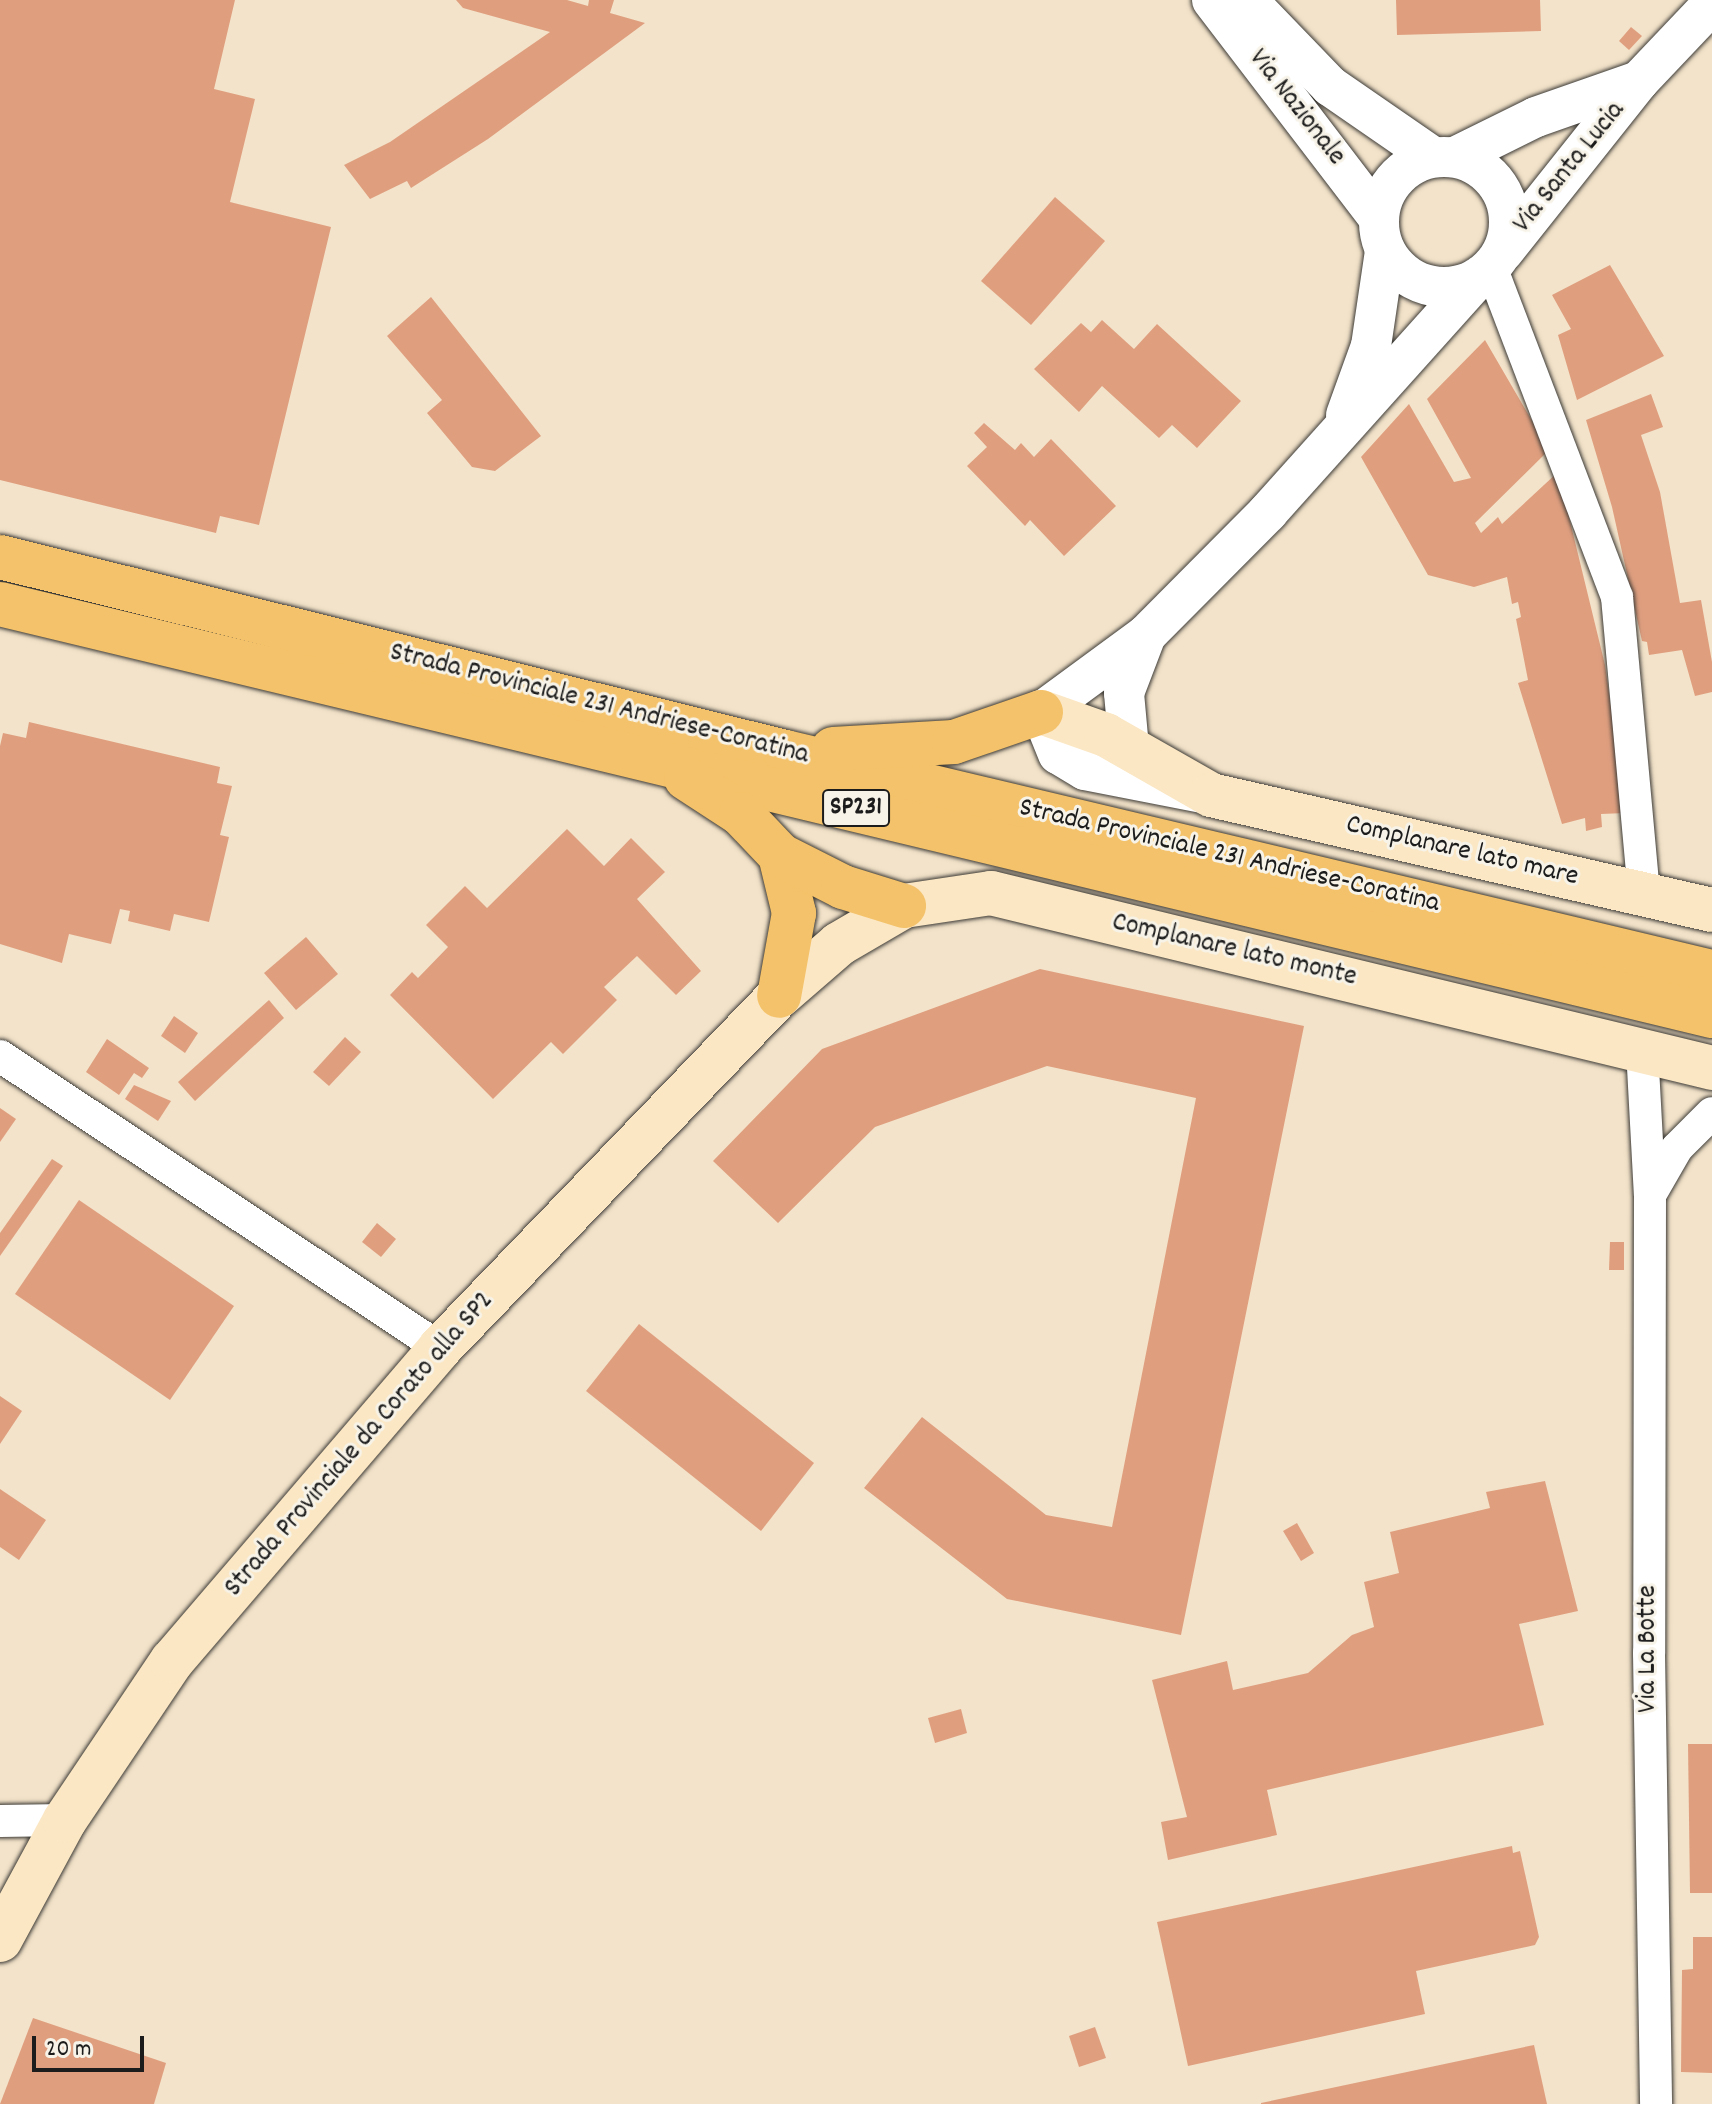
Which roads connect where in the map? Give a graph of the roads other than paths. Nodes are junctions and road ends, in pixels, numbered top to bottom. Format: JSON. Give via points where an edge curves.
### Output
{"nodes":[{"id":1,"x":1212,"y":0,"type":"edge"},
{"id":2,"x":1247,"y":0,"type":"edge"},
{"id":3,"x":1712,"y":4,"type":"edge"},
{"id":4,"x":1639,"y":81,"type":"junction"},
{"id":5,"x":1444,"y":157,"type":"junction"},
{"id":6,"x":1382,"y":234,"type":"junction"},
{"id":7,"x":1490,"y":267,"type":"junction"},
{"id":8,"x":1339,"y":434,"type":"junction"},
{"id":9,"x":0,"y":557,"type":"edge"},
{"id":10,"x":0,"y":604,"type":"edge"},
{"id":11,"x":1146,"y":635,"type":"junction"},
{"id":12,"x":1041,"y":712,"type":"junction"},
{"id":13,"x":1129,"y":748,"type":"junction"},
{"id":14,"x":785,"y":752,"type":"junction"},
{"id":15,"x":661,"y":761,"type":"junction"},
{"id":16,"x":1211,"y":795,"type":"junction"},
{"id":17,"x":780,"y":855,"type":"junction"},
{"id":18,"x":1644,"y":893,"type":"junction"},
{"id":19,"x":904,"y":906,"type":"junction"},
{"id":20,"x":1712,"y":910,"type":"edge"},
{"id":21,"x":1712,"y":972,"type":"edge"},
{"id":22,"x":779,"y":996,"type":"junction"},
{"id":23,"x":1712,"y":1016,"type":"edge"},
{"id":24,"x":1642,"y":1049,"type":"junction"},
{"id":25,"x":0,"y":1056,"type":"edge"},
{"id":26,"x":1712,"y":1068,"type":"edge"},
{"id":27,"x":1712,"y":1113,"type":"edge"},
{"id":28,"x":1650,"y":1195,"type":"junction"},
{"id":29,"x":440,"y":1348,"type":"junction"},
{"id":30,"x":65,"y":1820,"type":"junction"},
{"id":31,"x":0,"y":1821,"type":"edge"},
{"id":32,"x":0,"y":1940,"type":"edge"},
{"id":33,"x":1656,"y":2104,"type":"edge"}],
"edges":[{"from":1,"to":6,"type":"street","name":"Via Nazionale"},
{"from":2,"to":5,"type":"street","name":"Via Nazionale","via":[[1330,86]]},
{"from":3,"to":4,"type":"street","name":"Via Santa Lucia"},
{"from":4,"to":5,"type":"street","name":"Via Santa Lucia"},
{"from":4,"to":7,"type":"street","name":"Via Santa Lucia"},
{"from":5,"to":6,"type":"street","via":[[1395,177]]},
{"from":5,"to":7,"type":"street","via":[[1491,176],[1503,194],[1508,235]]},
{"from":6,"to":7,"type":"street","via":[[1398,269],[1437,288]]},
{"from":6,"to":8,"type":"street","via":[[1371,346]]},
{"from":7,"to":8,"type":"street","name":"Via Santa Lucia"},
{"from":7,"to":18,"type":"street","via":[[1617,597]]},
{"from":8,"to":11,"type":"street","name":"Via Santa Lucia"},
{"from":9,"to":14,"type":"highway","name":"Strada Provinciale 231 Andriese-Coratina","number":"SP231"},
{"from":10,"to":15,"type":"highway","name":"Strada Provinciale 231 Andriese-Coratina","number":"SP231"},
{"from":11,"to":12,"type":"street"},
{"from":11,"to":13,"type":"street","via":[[1124,693]]},
{"from":12,"to":13,"type":"main road","name":"Complanare lato mare"},
{"from":12,"to":14,"type":"highway","via":[[954,742]]},
{"from":12,"to":16,"type":"street","name":"Complanare lato mare","via":[[1058,754],[1085,770]]},
{"from":13,"to":16,"type":"main road","name":"Complanare lato mare"},
{"from":14,"to":21,"type":"highway","name":"Strada Provinciale 231 Andriese-Coratina","number":"SP231"},
{"from":15,"to":17,"type":"highway","via":[[741,814]]},
{"from":15,"to":23,"type":"highway","name":"Strada Provinciale 231 Andriese-Coratina","number":"SP231"},
{"from":16,"to":18,"type":"main road","name":"Complanare lato mare"},
{"from":17,"to":19,"type":"highway","via":[[843,887]]},
{"from":17,"to":22,"type":"highway","via":[[794,913]]},
{"from":18,"to":20,"type":"main road","name":"Complanare lato mare"},
{"from":19,"to":22,"type":"main road","name":"Complanare lato monte","via":[[839,944]]},
{"from":19,"to":24,"type":"main road","name":"Complanare lato monte","via":[[991,893]]},
{"from":22,"to":29,"type":"main road","name":"Strada Provinciale da Corato alla SP2"},
{"from":24,"to":26,"type":"main road","name":"Complanare lato monte"},
{"from":24,"to":28,"type":"street","name":"Via La Botte"},
{"from":25,"to":29,"type":"street"},
{"from":27,"to":28,"type":"street","via":[[1677,1148]]},
{"from":28,"to":33,"type":"street","name":"Via La Botte","via":[[1649,1653]]},
{"from":29,"to":30,"type":"main road","name":"Strada Provinciale da Corato alla SP2","via":[[172,1661]]},
{"from":30,"to":31,"type":"street"},
{"from":30,"to":32,"type":"main road","name":"Strada Provinciale da Corato alla SP2"}]}
